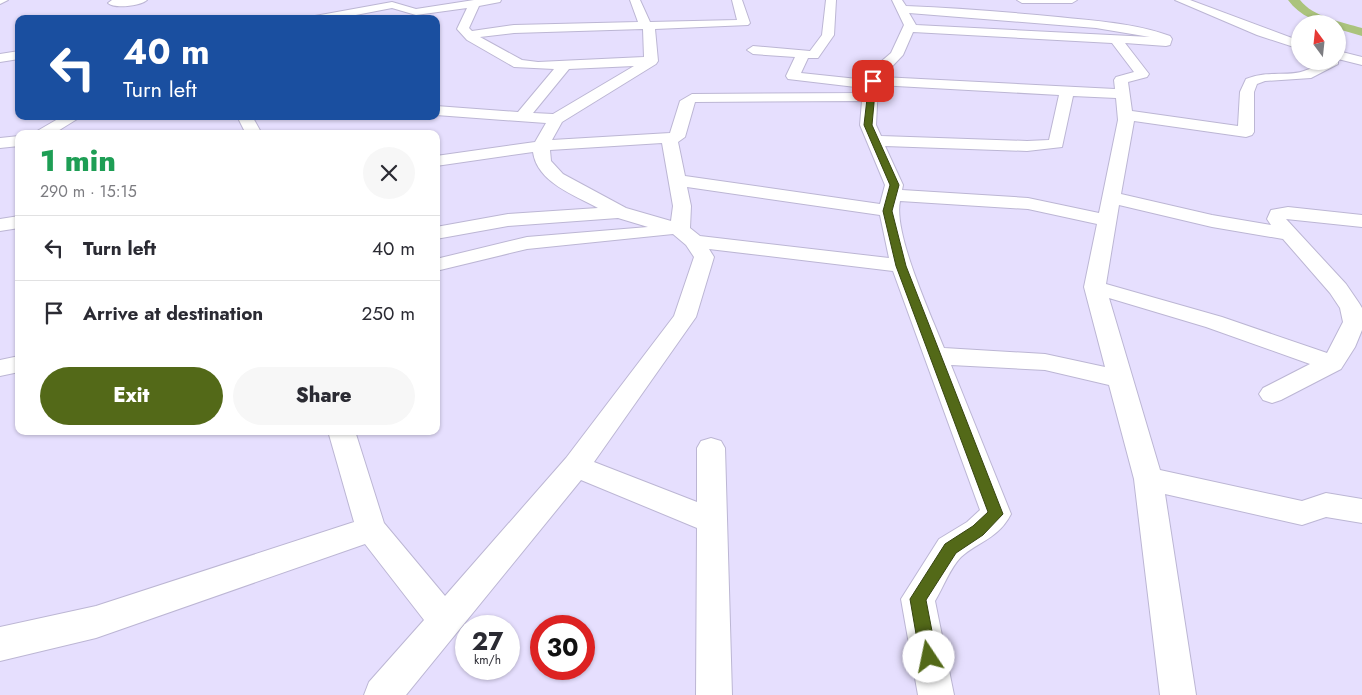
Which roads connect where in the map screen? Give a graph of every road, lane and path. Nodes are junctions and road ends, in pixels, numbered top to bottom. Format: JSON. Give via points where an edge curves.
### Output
{"nodes":[{"id":1,"x":142,"y":0,"type":"edge"},
{"id":2,"x":496,"y":0,"type":"edge"},
{"id":3,"x":635,"y":0,"type":"edge"},
{"id":4,"x":737,"y":0,"type":"edge"},
{"id":5,"x":831,"y":0,"type":"edge"},
{"id":6,"x":1022,"y":0,"type":"edge"},
{"id":7,"x":1072,"y":0,"type":"edge"},
{"id":8,"x":1172,"y":0,"type":"edge"},
{"id":9,"x":1180,"y":0,"type":"edge"},
{"id":10,"x":1214,"y":2,"type":"dead end"},
{"id":11,"x":396,"y":3,"type":"edge"},
{"id":12,"x":475,"y":3,"type":"junction"},
{"id":13,"x":112,"y":5,"type":"edge"},
{"id":14,"x":903,"y":12,"type":"edge"},
{"id":15,"x":335,"y":15,"type":"edge"},
{"id":16,"x":646,"y":25,"type":"junction"},
{"id":17,"x":468,"y":34,"type":"junction"},
{"id":18,"x":1116,"y":40,"type":"junction"},
{"id":19,"x":1291,"y":42,"type":"edge"},
{"id":20,"x":753,"y":50,"type":"dead end"},
{"id":21,"x":803,"y":54,"type":"junction"},
{"id":22,"x":15,"y":56,"type":"edge"},
{"id":23,"x":0,"y":58,"type":"edge"},
{"id":24,"x":1346,"y":59,"type":"edge"},
{"id":25,"x":651,"y":61,"type":"junction"},
{"id":26,"x":1362,"y":61,"type":"edge"},
{"id":27,"x":565,"y":65,"type":"junction"},
{"id":28,"x":1315,"y":70,"type":"edge"},
{"id":29,"x":871,"y":88,"type":"junction"},
{"id":30,"x":1067,"y":92,"type":"junction"},
{"id":31,"x":1123,"y":104,"type":"junction"},
{"id":32,"x":440,"y":110,"type":"edge"},
{"id":33,"x":522,"y":117,"type":"junction"},
{"id":34,"x":556,"y":119,"type":"junction"},
{"id":35,"x":67,"y":120,"type":"edge"},
{"id":36,"x":48,"y":130,"type":"edge"},
{"id":37,"x":669,"y":138,"type":"junction"},
{"id":38,"x":15,"y":141,"type":"edge"},
{"id":39,"x":875,"y":141,"type":"junction"},
{"id":40,"x":0,"y":143,"type":"edge"},
{"id":41,"x":541,"y":146,"type":"junction"},
{"id":42,"x":440,"y":160,"type":"edge"},
{"id":43,"x":677,"y":180,"type":"junction"},
{"id":44,"x":891,"y":203,"type":"junction"},
{"id":45,"x":1110,"y":209,"type":"junction"},
{"id":46,"x":619,"y":212,"type":"junction"},
{"id":47,"x":1362,"y":221,"type":"edge"},
{"id":48,"x":15,"y":223,"type":"edge"},
{"id":49,"x":0,"y":225,"type":"edge"},
{"id":50,"x":440,"y":232,"type":"edge"},
{"id":51,"x":1290,"y":234,"type":"junction"},
{"id":52,"x":687,"y":235,"type":"junction"},
{"id":53,"x":440,"y":264,"type":"edge"},
{"id":54,"x":901,"y":266,"type":"junction"},
{"id":55,"x":1095,"y":287,"type":"junction"},
{"id":56,"x":936,"y":356,"type":"junction"},
{"id":57,"x":1332,"y":363,"type":"junction"},
{"id":58,"x":15,"y":365,"type":"edge"},
{"id":59,"x":0,"y":368,"type":"edge"},
{"id":60,"x":1122,"y":379,"type":"junction"},
{"id":61,"x":1272,"y":394,"type":"dead end"},
{"id":62,"x":342,"y":435,"type":"edge"},
{"id":63,"x":711,"y":448,"type":"dead end"},
{"id":64,"x":576,"y":466,"type":"junction"},
{"id":65,"x":1148,"y":479,"type":"junction"},
{"id":66,"x":1362,"y":512,"type":"edge"},
{"id":67,"x":712,"y":521,"type":"junction"},
{"id":68,"x":371,"y":529,"type":"junction"},
{"id":69,"x":445,"y":621,"type":"junction"},
{"id":70,"x":0,"y":644,"type":"edge"},
{"id":71,"x":382,"y":695,"type":"edge"},
{"id":72,"x":714,"y":695,"type":"edge"},
{"id":73,"x":936,"y":695,"type":"edge"},
{"id":74,"x":1178,"y":695,"type":"edge"}],
"edges":[{"from":1,"to":13,"type":"street"},
{"from":2,"to":12,"type":"street"},
{"from":3,"to":16,"type":"street"},
{"from":4,"to":16,"type":"street","via":[[744,23]]},
{"from":5,"to":21,"type":"street","via":[[828,36],[813,54]]},
{"from":6,"to":7,"type":"street"},
{"from":8,"to":9,"type":"street"},
{"from":9,"to":10,"type":"street"},
{"from":9,"to":19,"type":"street"},
{"from":11,"to":12,"type":"street","via":[[416,12]]},
{"from":11,"to":15,"type":"street"},
{"from":12,"to":17,"type":"street","via":[[463,29]]},
{"from":14,"to":18,"type":"street","via":[[1009,32]]},
{"from":14,"to":18,"type":"street","via":[[1003,14],[1142,31],[1166,39],[1166,42]]},
{"from":14,"to":29,"type":"street","via":[[897,56],[882,68]]},
{"from":16,"to":17,"type":"street","via":[[514,29]]},
{"from":16,"to":25,"type":"street"},
{"from":17,"to":27,"type":"street","via":[[519,64]]},
{"from":18,"to":31,"type":"street","via":[[1142,74],[1122,80]]},
{"from":20,"to":21,"type":"street"},
{"from":21,"to":29,"type":"street","via":[[793,76]]},
{"from":22,"to":23,"type":"street"},
{"from":24,"to":26,"type":"street"},
{"from":25,"to":27,"type":"street"},
{"from":25,"to":34,"type":"street"},
{"from":27,"to":33,"type":"street"},
{"from":28,"to":31,"type":"street","via":[[1306,75],[1263,77],[1251,82],[1247,92],[1246,132]]},
{"from":29,"to":30,"type":"street"},
{"from":29,"to":37,"type":"street","via":[[692,98],[687,101],[677,137]]},
{"from":29,"to":39,"type":"street","via":[[868,125]]},
{"from":30,"to":31,"type":"street"},
{"from":30,"to":39,"type":"street","via":[[1056,144]]},
{"from":31,"to":45,"type":"street"},
{"from":32,"to":33,"type":"street"},
{"from":33,"to":34,"type":"street"},
{"from":34,"to":41,"type":"street"},
{"from":35,"to":36,"type":"street"},
{"from":37,"to":41,"type":"street"},
{"from":37,"to":43,"type":"street"},
{"from":38,"to":40,"type":"street"},
{"from":39,"to":44,"type":"street","via":[[894,185]]},
{"from":41,"to":42,"type":"street"},
{"from":41,"to":46,"type":"street","via":[[543,162],[557,178]]},
{"from":43,"to":44,"type":"street"},
{"from":43,"to":52,"type":"street"},
{"from":44,"to":45,"type":"street","via":[[1002,200],[1088,214]]},
{"from":44,"to":54,"type":"street"},
{"from":45,"to":51,"type":"street"},
{"from":45,"to":55,"type":"street"},
{"from":46,"to":50,"type":"street","via":[[508,220]]},
{"from":46,"to":52,"type":"street"},
{"from":47,"to":51,"type":"street","via":[[1278,214],[1276,219]]},
{"from":48,"to":49,"type":"street"},
{"from":51,"to":57,"type":"street","via":[[1351,308],[1354,322],[1344,347]]},
{"from":52,"to":53,"type":"street","via":[[527,243]]},
{"from":52,"to":54,"type":"street"},
{"from":52,"to":64,"type":"street","via":[[704,257],[685,317]]},
{"from":54,"to":56,"type":"street"},
{"from":55,"to":57,"type":"street","via":[[1214,322]]},
{"from":55,"to":60,"type":"street"},
{"from":56,"to":60,"type":"street","via":[[1045,362]]},
{"from":56,"to":73,"type":"street","via":[[996,514],[978,531],[950,548],[918,599]]},
{"from":57,"to":61,"type":"street"},
{"from":58,"to":59,"type":"street"},
{"from":60,"to":65,"type":"street"},
{"from":62,"to":68,"type":"street"},
{"from":63,"to":67,"type":"street"},
{"from":64,"to":67,"type":"street"},
{"from":64,"to":69,"type":"street"},
{"from":65,"to":66,"type":"street","via":[[1302,513],[1326,505]]},
{"from":65,"to":74,"type":"street"},
{"from":67,"to":72,"type":"street"},
{"from":68,"to":69,"type":"street"},
{"from":68,"to":70,"type":"street","via":[[96,622]]},
{"from":69,"to":71,"type":"street"}]}
